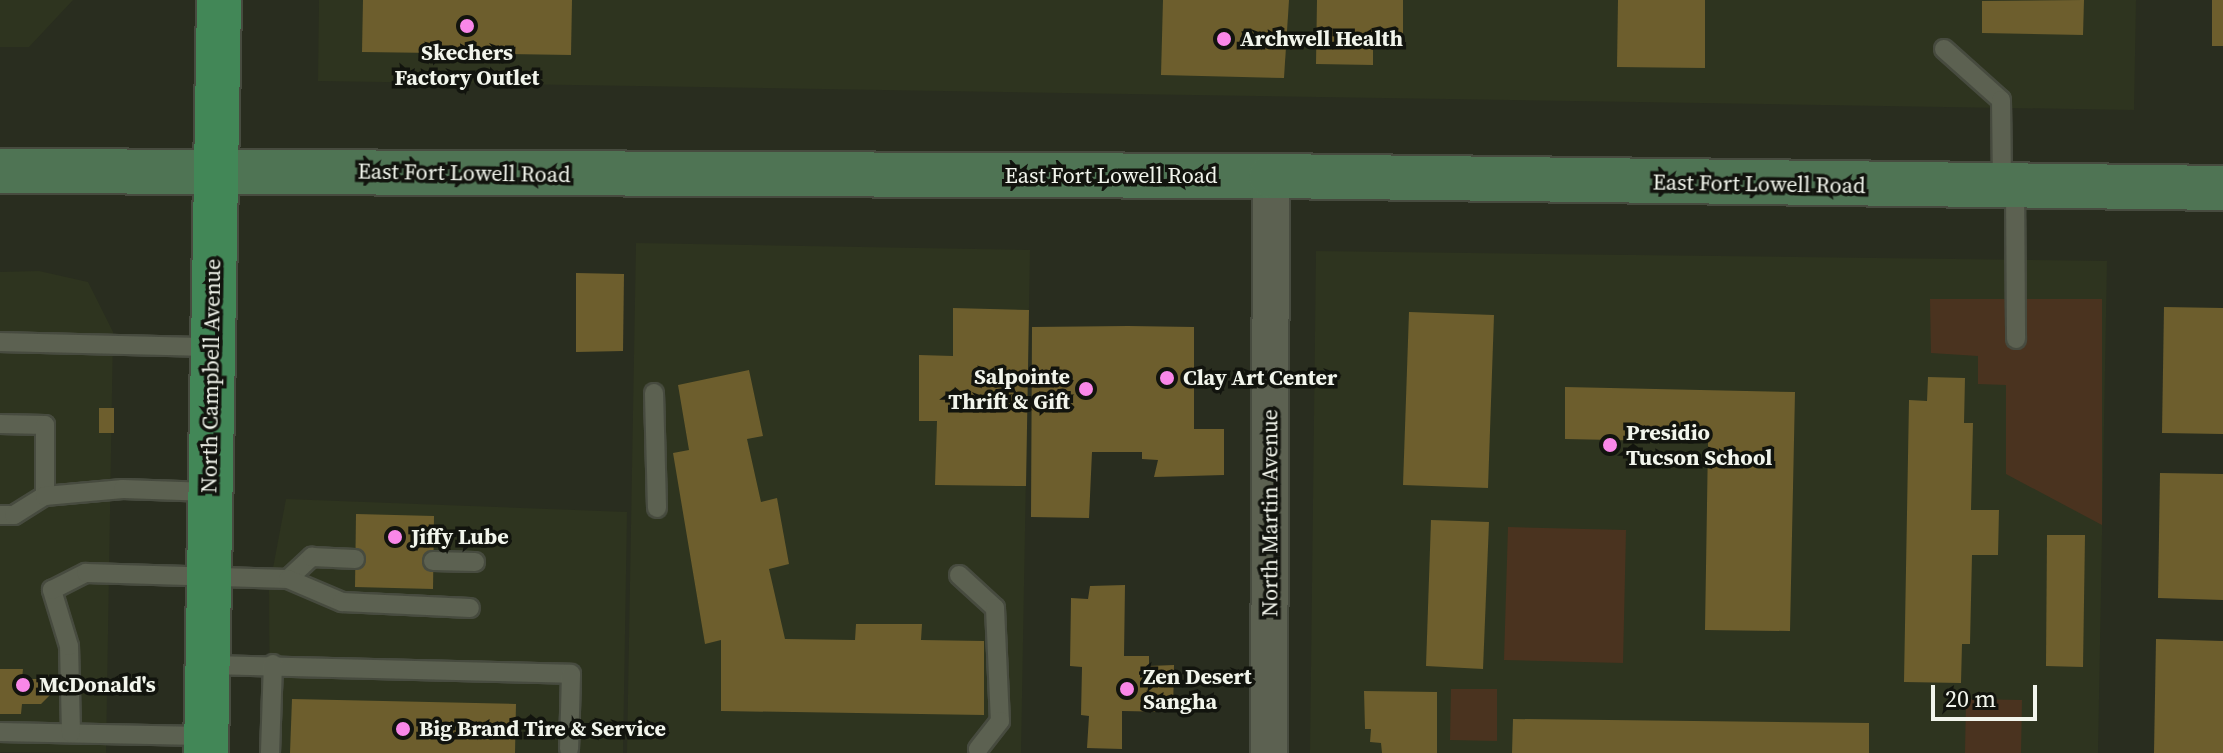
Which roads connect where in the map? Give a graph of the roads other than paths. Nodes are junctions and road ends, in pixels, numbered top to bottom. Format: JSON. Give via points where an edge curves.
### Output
{"nodes":[{"id":1,"x":219,"y":0,"type":"edge"},
{"id":2,"x":1944,"y":49,"type":"dead end"},
{"id":3,"x":213,"y":169,"type":"junction"},
{"id":4,"x":0,"y":171,"type":"edge"},
{"id":5,"x":1271,"y":176,"type":"junction"},
{"id":6,"x":2009,"y":187,"type":"junction"},
{"id":7,"x":2223,"y":188,"type":"edge"},
{"id":8,"x":2016,"y":339,"type":"dead end"},
{"id":9,"x":0,"y":342,"type":"edge"},
{"id":10,"x":211,"y":347,"type":"junction"},
{"id":11,"x":654,"y":393,"type":"dead end"},
{"id":12,"x":0,"y":424,"type":"edge"},
{"id":13,"x":210,"y":492,"type":"junction"},
{"id":14,"x":45,"y":496,"type":"junction"},
{"id":15,"x":657,"y":508,"type":"dead end"},
{"id":16,"x":0,"y":515,"type":"edge"},
{"id":17,"x":355,"y":559,"type":"dead end"},
{"id":18,"x":433,"y":561,"type":"dead end"},
{"id":19,"x":475,"y":562,"type":"dead end"},
{"id":20,"x":959,"y":575,"type":"dead end"},
{"id":21,"x":209,"y":576,"type":"junction"},
{"id":22,"x":288,"y":579,"type":"junction"},
{"id":23,"x":470,"y":608,"type":"dead end"},
{"id":24,"x":273,"y":664,"type":"junction"},
{"id":25,"x":208,"y":665,"type":"junction"},
{"id":26,"x":0,"y":732,"type":"edge"},
{"id":27,"x":71,"y":733,"type":"junction"},
{"id":28,"x":206,"y":745,"type":"edge"},
{"id":29,"x":569,"y":749,"type":"dead end"},
{"id":30,"x":978,"y":749,"type":"dead end"},
{"id":31,"x":270,"y":753,"type":"edge"},
{"id":32,"x":1269,"y":753,"type":"edge"}],
"edges":[{"from":1,"to":3,"type":"main road","name":"North Campbell Avenue"},
{"from":2,"to":6,"type":"lane","via":[[2001,100]]},
{"from":3,"to":4,"type":"main road","name":"East Fort Lowell Road"},
{"from":3,"to":5,"type":"main road","name":"East Fort Lowell Road","via":[[759,178]]},
{"from":3,"to":10,"type":"main road","name":"North Campbell Avenue"},
{"from":5,"to":6,"type":"main road","name":"East Fort Lowell Road"},
{"from":5,"to":32,"type":"street","name":"North Martin Avenue"},
{"from":6,"to":7,"type":"main road","name":"East Fort Lowell Road"},
{"from":6,"to":8,"type":"lane"},
{"from":9,"to":10,"type":"lane"},
{"from":10,"to":13,"type":"main road","name":"North Campbell Avenue"},
{"from":11,"to":15,"type":"lane"},
{"from":12,"to":14,"type":"lane","via":[[45,425]]},
{"from":13,"to":14,"type":"lane","via":[[123,489]]},
{"from":13,"to":21,"type":"main road","name":"North Campbell Avenue"},
{"from":14,"to":16,"type":"lane","via":[[14,515]]},
{"from":17,"to":22,"type":"lane","via":[[312,557]]},
{"from":18,"to":19,"type":"lane"},
{"from":20,"to":30,"type":"lane","via":[[995,608],[1000,721]]},
{"from":21,"to":22,"type":"lane"},
{"from":21,"to":25,"type":"main road","name":"North Campbell Avenue"},
{"from":21,"to":27,"type":"lane","via":[[86,573],[52,590],[69,646]]},
{"from":22,"to":23,"type":"lane","via":[[342,602]]},
{"from":24,"to":25,"type":"lane"},
{"from":24,"to":29,"type":"lane","via":[[571,674]]},
{"from":24,"to":31,"type":"lane"},
{"from":25,"to":28,"type":"main road","name":"North Campbell Avenue"},
{"from":26,"to":27,"type":"lane"},
{"from":27,"to":28,"type":"lane"}]}
